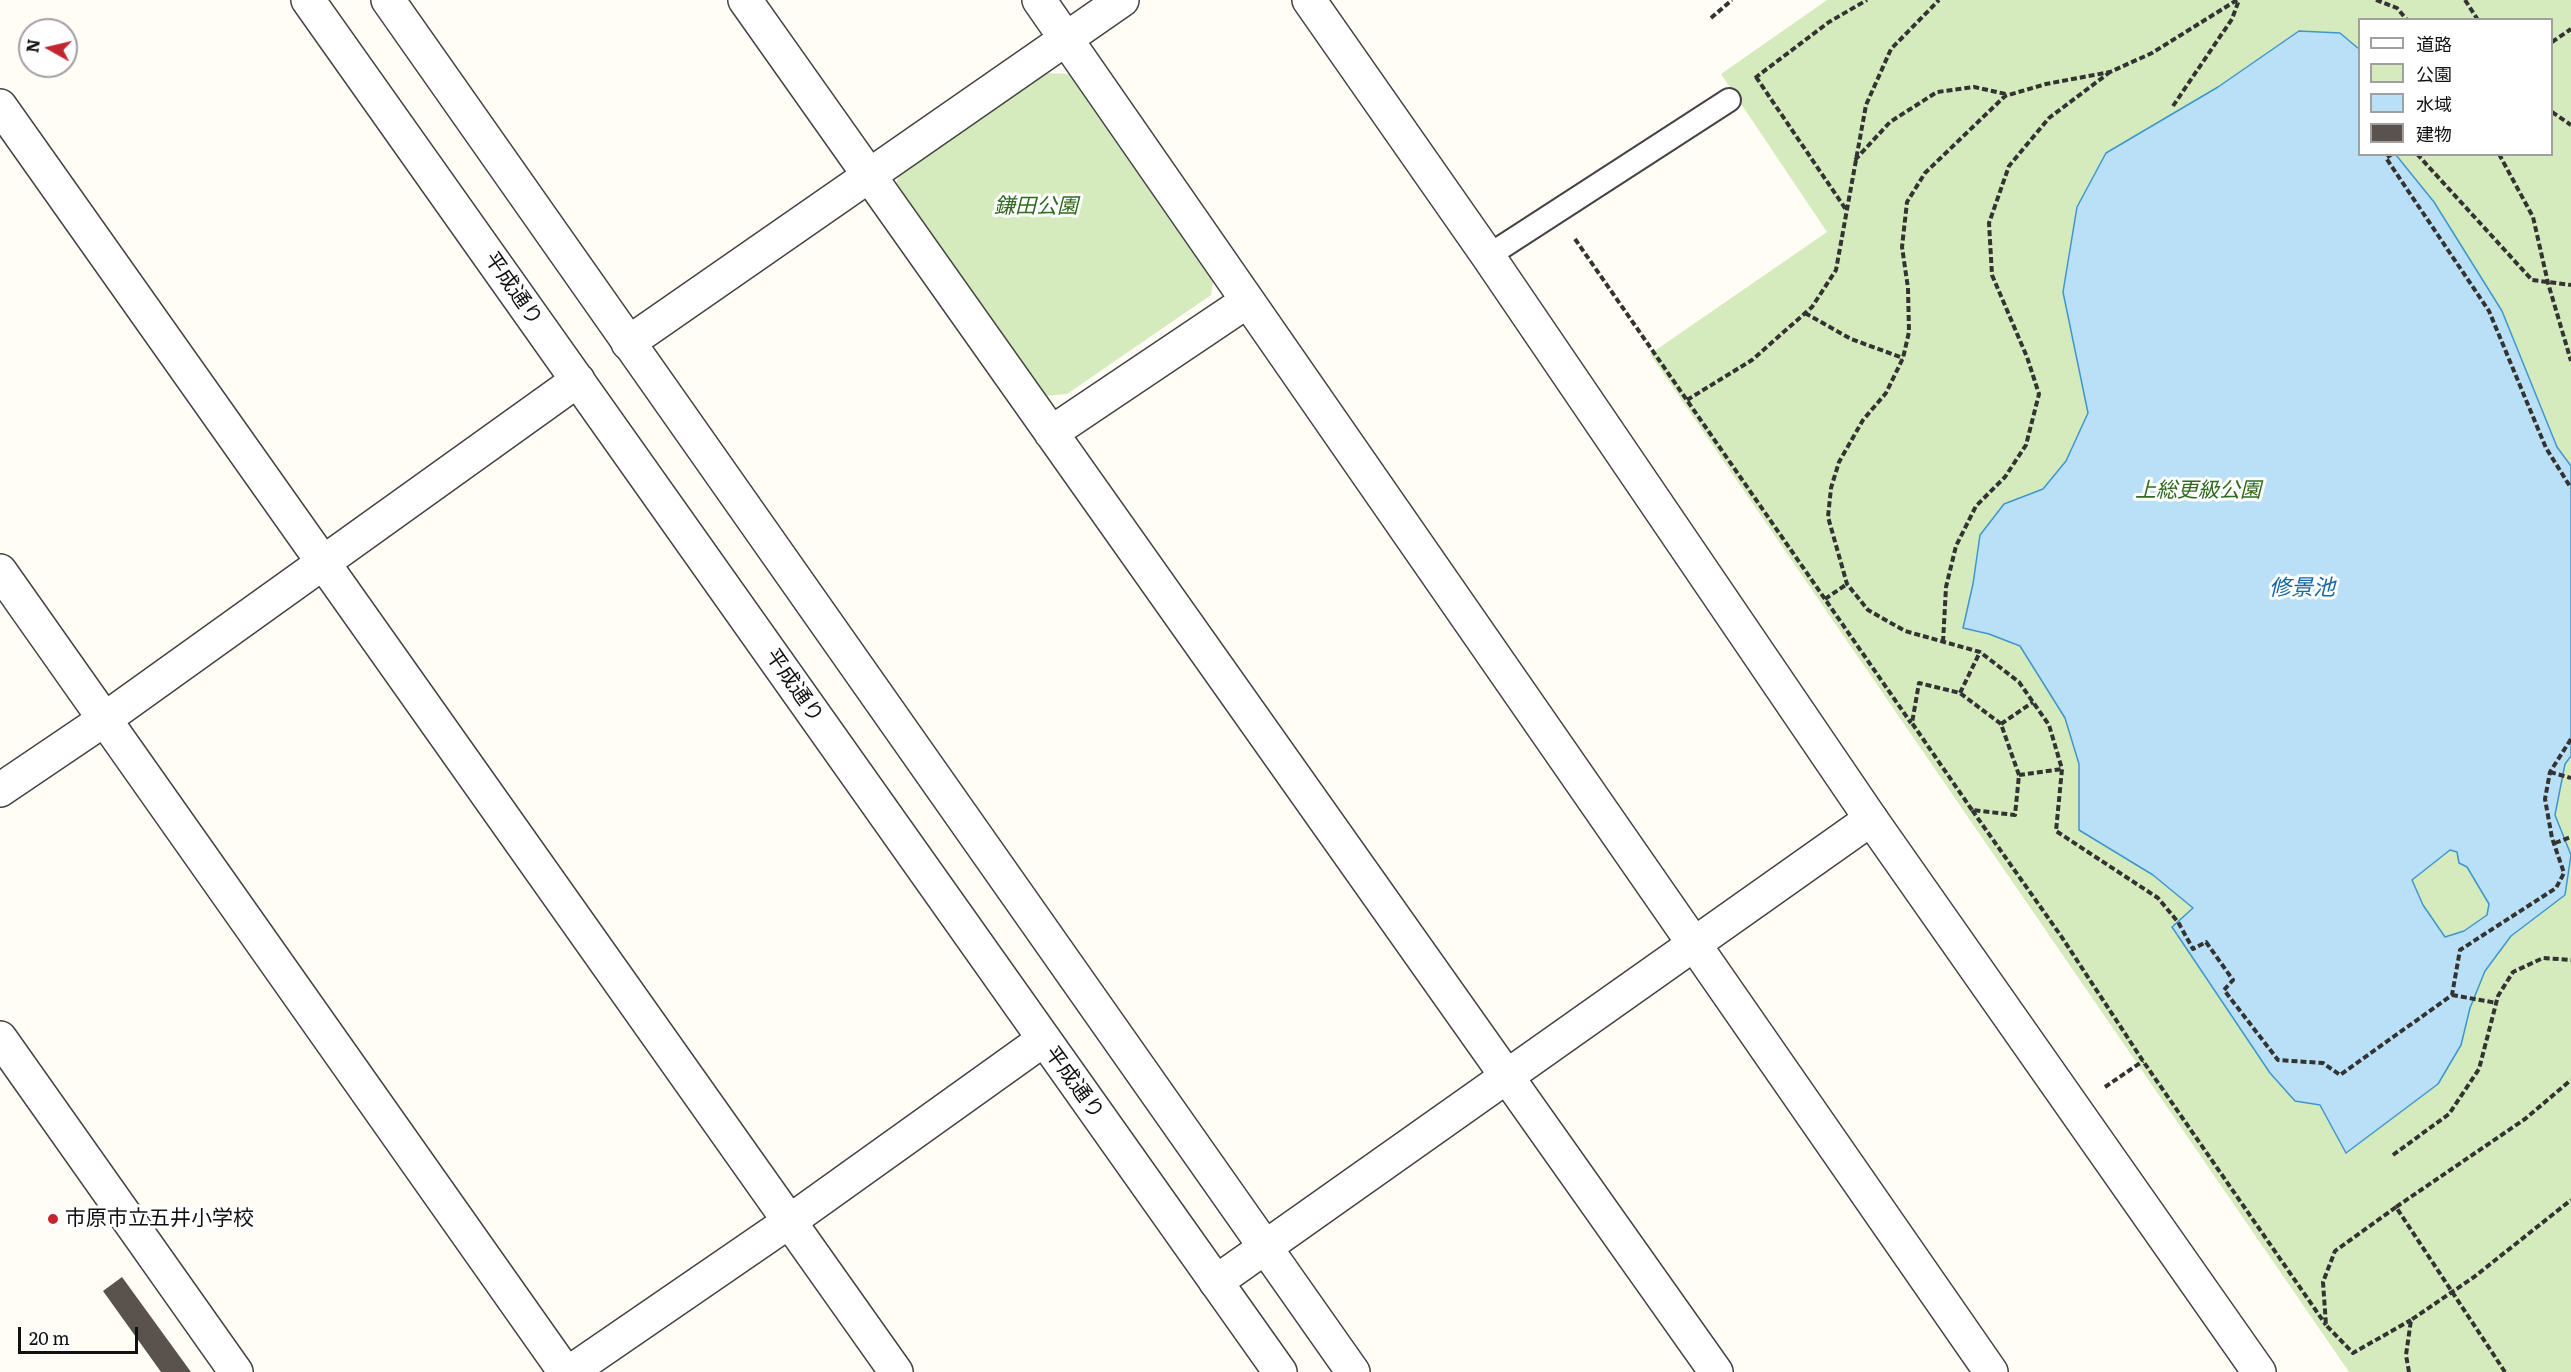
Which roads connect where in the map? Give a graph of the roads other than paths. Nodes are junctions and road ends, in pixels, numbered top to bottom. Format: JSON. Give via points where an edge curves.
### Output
{"nodes":[{"id":1,"x":308,"y":0,"type":"edge"},
{"id":2,"x":388,"y":0,"type":"edge"},
{"id":3,"x":745,"y":0,"type":"edge"},
{"id":4,"x":1039,"y":0,"type":"edge"},
{"id":5,"x":1122,"y":0,"type":"edge"},
{"id":6,"x":1309,"y":0,"type":"edge"},
{"id":7,"x":1066,"y":38,"type":"junction"},
{"id":8,"x":1729,"y":100,"type":"dead end"},
{"id":9,"x":0,"y":106,"type":"edge"},
{"id":10,"x":868,"y":175,"type":"junction"},
{"id":11,"x":1488,"y":256,"type":"junction"},
{"id":12,"x":1246,"y":302,"type":"junction"},
{"id":13,"x":628,"y":343,"type":"junction"},
{"id":14,"x":578,"y":380,"type":"junction"},
{"id":15,"x":1051,"y":433,"type":"junction"},
{"id":16,"x":323,"y":561,"type":"junction"},
{"id":17,"x":0,"y":571,"type":"edge"},
{"id":18,"x":105,"y":718,"type":"junction"},
{"id":19,"x":0,"y":790,"type":"edge"},
{"id":20,"x":1871,"y":819,"type":"junction"},
{"id":21,"x":1696,"y":944,"type":"junction"},
{"id":22,"x":0,"y":1038,"type":"edge"},
{"id":23,"x":1043,"y":1040,"type":"junction"},
{"id":24,"x":1508,"y":1077,"type":"junction"},
{"id":25,"x":790,"y":1221,"type":"junction"},
{"id":26,"x":1264,"y":1248,"type":"junction"},
{"id":27,"x":1216,"y":1282,"type":"junction"},
{"id":28,"x":236,"y":1372,"type":"edge"},
{"id":29,"x":565,"y":1372,"type":"edge"},
{"id":30,"x":570,"y":1372,"type":"edge"},
{"id":31,"x":896,"y":1372,"type":"edge"},
{"id":32,"x":1280,"y":1372,"type":"edge"},
{"id":33,"x":1353,"y":1372,"type":"edge"},
{"id":34,"x":1716,"y":1372,"type":"edge"},
{"id":35,"x":1991,"y":1372,"type":"edge"},
{"id":36,"x":2259,"y":1372,"type":"edge"}],
"edges":[{"from":1,"to":14,"type":"street","name":"平成通り"},
{"from":2,"to":13,"type":"street"},
{"from":3,"to":10,"type":"street"},
{"from":4,"to":7,"type":"street"},
{"from":5,"to":7,"type":"street"},
{"from":6,"to":11,"type":"street"},
{"from":7,"to":10,"type":"street"},
{"from":7,"to":12,"type":"street"},
{"from":8,"to":11,"type":"lane"},
{"from":9,"to":16,"type":"street"},
{"from":10,"to":13,"type":"street"},
{"from":10,"to":15,"type":"street"},
{"from":11,"to":20,"type":"street"},
{"from":12,"to":15,"type":"street"},
{"from":12,"to":21,"type":"street"},
{"from":13,"to":26,"type":"street"},
{"from":14,"to":16,"type":"street"},
{"from":14,"to":23,"type":"street","name":"平成通り"},
{"from":15,"to":24,"type":"street"},
{"from":16,"to":18,"type":"street"},
{"from":16,"to":25,"type":"street"},
{"from":17,"to":18,"type":"street"},
{"from":18,"to":19,"type":"street"},
{"from":18,"to":29,"type":"street"},
{"from":20,"to":21,"type":"street"},
{"from":20,"to":36,"type":"street"},
{"from":21,"to":24,"type":"street"},
{"from":21,"to":35,"type":"street"},
{"from":22,"to":28,"type":"street"},
{"from":23,"to":25,"type":"street"},
{"from":23,"to":27,"type":"street","name":"平成通り"},
{"from":24,"to":26,"type":"street"},
{"from":24,"to":34,"type":"street"},
{"from":25,"to":30,"type":"street"},
{"from":25,"to":31,"type":"street"},
{"from":26,"to":27,"type":"street"},
{"from":26,"to":33,"type":"street"},
{"from":27,"to":32,"type":"street","name":"平成通り"}]}
